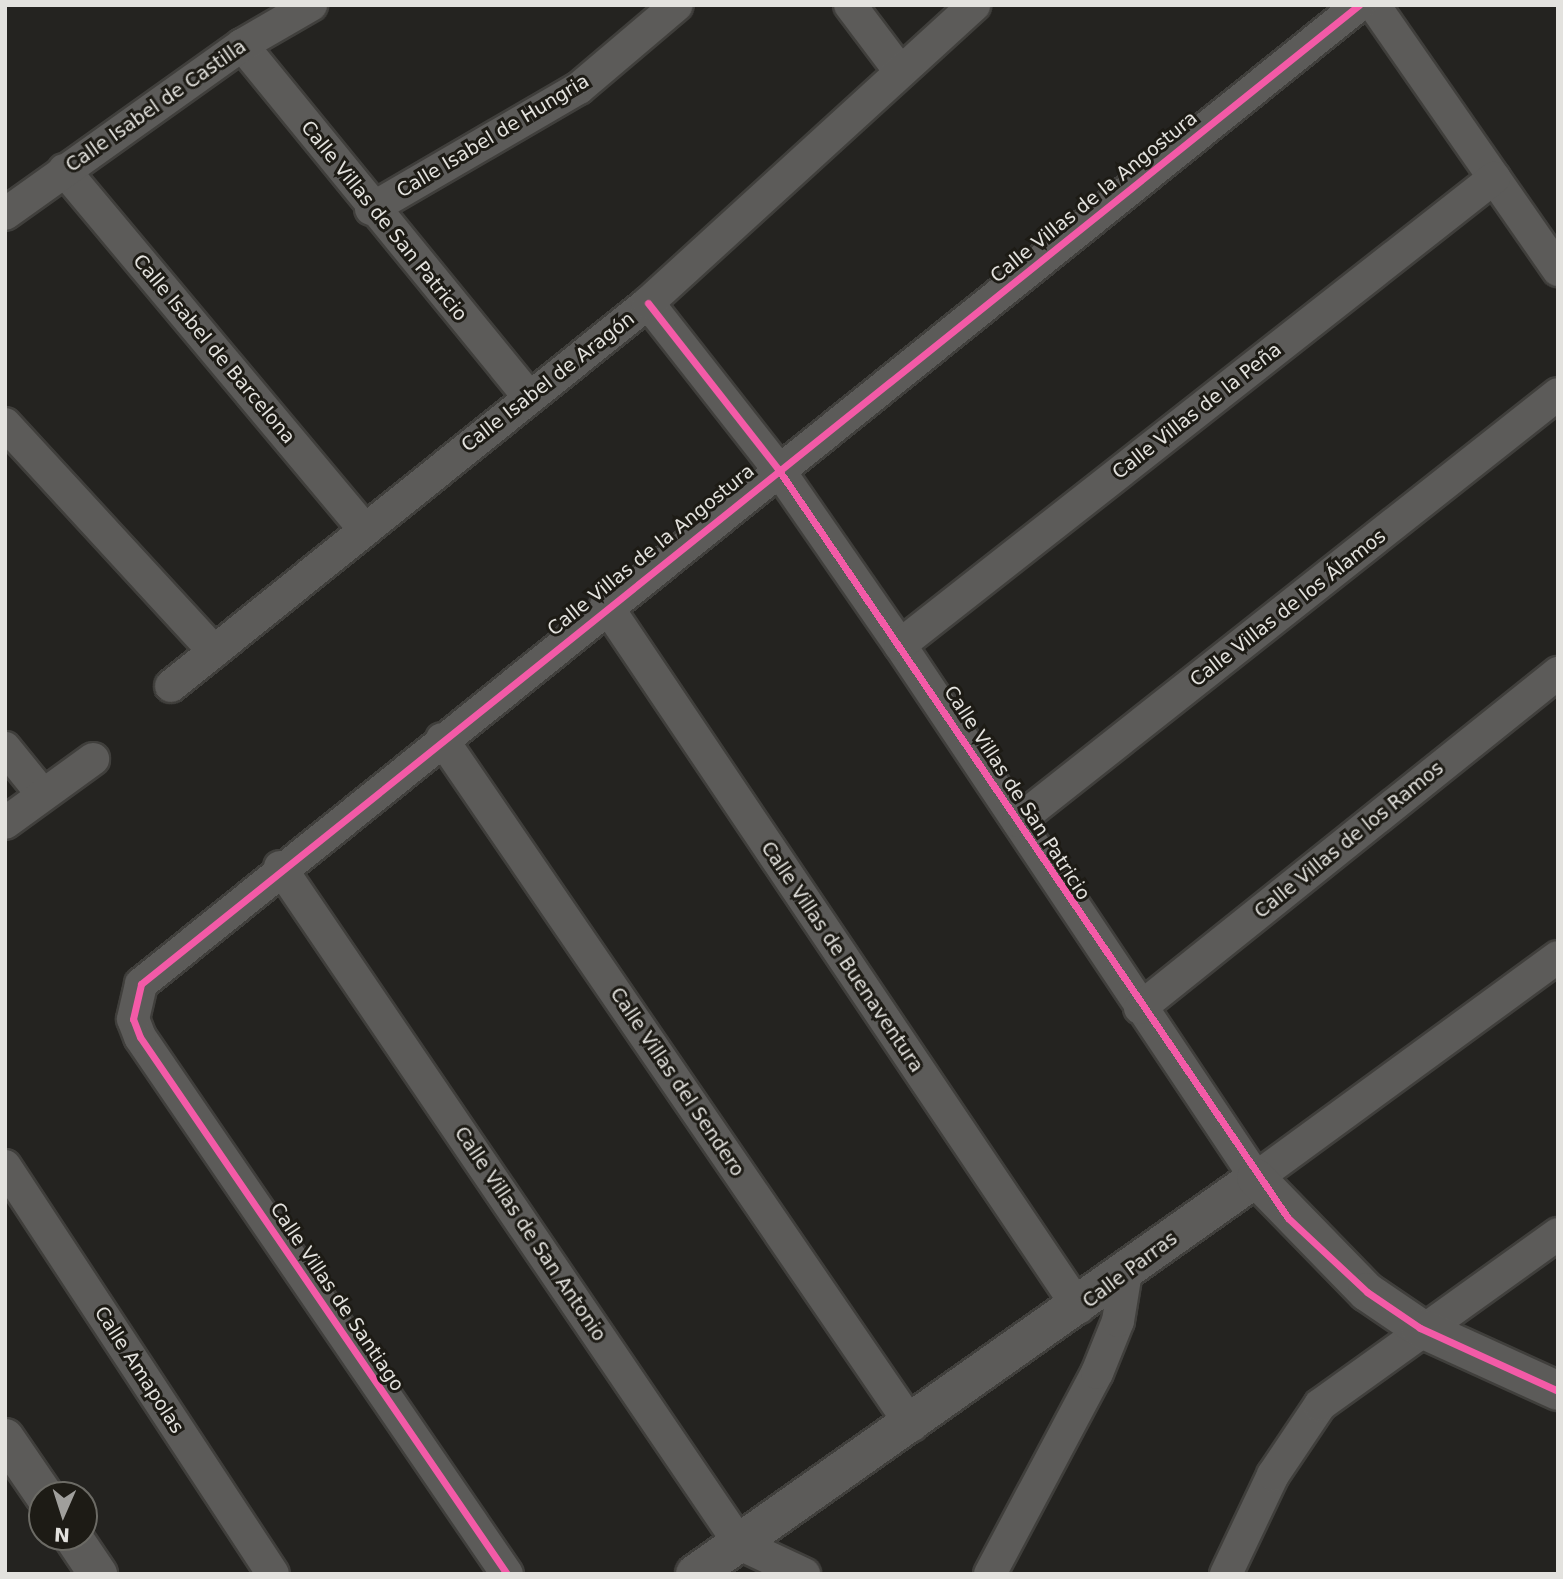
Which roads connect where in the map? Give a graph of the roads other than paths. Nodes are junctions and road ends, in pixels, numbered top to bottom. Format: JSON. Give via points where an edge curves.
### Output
{"nodes":[{"id":1,"x":311,"y":5,"type":"edge"},
{"id":2,"x":677,"y":5,"type":"edge"},
{"id":3,"x":850,"y":5,"type":"edge"},
{"id":4,"x":975,"y":5,"type":"edge"},
{"id":5,"x":1359,"y":5,"type":"edge"},
{"id":6,"x":1374,"y":5,"type":"edge"},
{"id":7,"x":242,"y":45,"type":"junction"},
{"id":8,"x":898,"y":70,"type":"junction"},
{"id":9,"x":64,"y":170,"type":"junction"},
{"id":10,"x":1494,"y":178,"type":"junction"},
{"id":11,"x":371,"y":209,"type":"junction"},
{"id":12,"x":5,"y":214,"type":"edge"},
{"id":13,"x":1558,"y":270,"type":"edge"},
{"id":14,"x":648,"y":303,"type":"junction"},
{"id":15,"x":1558,"y":394,"type":"edge"},
{"id":16,"x":528,"y":396,"type":"junction"},
{"id":17,"x":5,"y":424,"type":"edge"},
{"id":18,"x":778,"y":469,"type":"junction"},
{"id":19,"x":364,"y":529,"type":"junction"},
{"id":20,"x":606,"y":605,"type":"junction"},
{"id":21,"x":900,"y":645,"type":"junction"},
{"id":22,"x":214,"y":651,"type":"junction"},
{"id":23,"x":1558,"y":673,"type":"edge"},
{"id":24,"x":170,"y":686,"type":"dead end"},
{"id":25,"x":442,"y":739,"type":"junction"},
{"id":26,"x":5,"y":748,"type":"edge"},
{"id":27,"x":93,"y":759,"type":"dead end"},
{"id":28,"x":43,"y":795,"type":"junction"},
{"id":29,"x":1018,"y":821,"type":"junction"},
{"id":30,"x":5,"y":823,"type":"edge"},
{"id":31,"x":280,"y":867,"type":"junction"},
{"id":32,"x":1558,"y":957,"type":"edge"},
{"id":33,"x":1140,"y":1007,"type":"junction"},
{"id":34,"x":140,"y":1037,"type":"joint"},
{"id":35,"x":5,"y":1166,"type":"edge"},
{"id":36,"x":1256,"y":1178,"type":"junction"},
{"id":37,"x":1558,"y":1234,"type":"edge"},
{"id":38,"x":1126,"y":1272,"type":"junction"},
{"id":39,"x":1079,"y":1308,"type":"junction"},
{"id":40,"x":1420,"y":1328,"type":"junction"},
{"id":41,"x":1556,"y":1393,"type":"edge"},
{"id":42,"x":912,"y":1426,"type":"junction"},
{"id":43,"x":5,"y":1438,"type":"edge"},
{"id":44,"x":34,"y":1481,"type":"edge"},
{"id":45,"x":740,"y":1544,"type":"junction"},
{"id":46,"x":82,"y":1551,"type":"edge"},
{"id":47,"x":98,"y":1574,"type":"edge"},
{"id":48,"x":273,"y":1574,"type":"edge"},
{"id":49,"x":507,"y":1574,"type":"edge"},
{"id":50,"x":695,"y":1574,"type":"edge"},
{"id":51,"x":804,"y":1574,"type":"edge"},
{"id":52,"x":990,"y":1574,"type":"edge"},
{"id":53,"x":1226,"y":1574,"type":"edge"}],
"edges":[{"from":1,"to":7,"type":"street","name":"Calle Isabel de Castilla"},
{"from":2,"to":11,"type":"street","name":"Calle Isabel de Hungria","via":[[579,88]]},
{"from":3,"to":8,"type":"street"},
{"from":4,"to":8,"type":"street","name":"Calle Isabel de Aragón"},
{"from":5,"to":18,"type":"street","name":"Calle Villas de la Angostura"},
{"from":6,"to":10,"type":"street"},
{"from":7,"to":9,"type":"street","name":"Calle Isabel de Castilla"},
{"from":7,"to":11,"type":"street","name":"Calle Villas de San Patricio"},
{"from":8,"to":14,"type":"street","name":"Calle Isabel de Aragón"},
{"from":9,"to":12,"type":"street","name":"Calle Isabel de Castilla"},
{"from":9,"to":19,"type":"street","name":"Calle Isabel de Barcelona"},
{"from":10,"to":13,"type":"street"},
{"from":10,"to":21,"type":"street","name":"Calle Villas de la Peña"},
{"from":11,"to":16,"type":"street","name":"Calle Villas de San Patricio"},
{"from":14,"to":16,"type":"street","name":"Calle Isabel de Aragón"},
{"from":14,"to":18,"type":"street","name":"Calle Villas de San Patricio"},
{"from":15,"to":29,"type":"street","name":"Calle Villas de los Álamos"},
{"from":16,"to":19,"type":"street","name":"Calle Isabel de Aragón"},
{"from":17,"to":22,"type":"street"},
{"from":18,"to":20,"type":"street","name":"Calle Villas de la Angostura"},
{"from":18,"to":21,"type":"street","name":"Calle Villas de San Patricio"},
{"from":19,"to":22,"type":"street","name":"Calle Isabel de Aragón"},
{"from":20,"to":25,"type":"street","name":"Calle Villas de la Angostura"},
{"from":20,"to":39,"type":"street","name":"Calle Villas de Buenaventura"},
{"from":21,"to":29,"type":"street","name":"Calle Villas de San Patricio"},
{"from":22,"to":24,"type":"street","name":"Calle Isabel de Aragón"},
{"from":23,"to":33,"type":"street","name":"Calle Villas de los Ramos"},
{"from":25,"to":31,"type":"street","name":"Calle Villas de la Angostura"},
{"from":25,"to":42,"type":"street","name":"Calle Villas del Sendero"},
{"from":26,"to":28,"type":"street"},
{"from":27,"to":28,"type":"street"},
{"from":28,"to":30,"type":"street"},
{"from":29,"to":33,"type":"street","name":"Calle Villas de San Patricio"},
{"from":31,"to":34,"type":"street","name":"Calle Villas de la Angostura","via":[[141,984],[133,1019]]},
{"from":31,"to":45,"type":"street","name":"Calle Villas de San Antonio"},
{"from":32,"to":36,"type":"street","name":"Calle Parras"},
{"from":33,"to":36,"type":"street","name":"Calle Villas de San Patricio"},
{"from":34,"to":49,"type":"street","name":"Calle Villas de Santiago"},
{"from":35,"to":48,"type":"street","name":"Calle Amapolas"},
{"from":36,"to":38,"type":"street","name":"Calle Parras"},
{"from":36,"to":40,"type":"street","name":"Calle Villas de San Patricio","via":[[1331,1261]]},
{"from":37,"to":40,"type":"street"},
{"from":38,"to":39,"type":"street","name":"Calle Parras"},
{"from":38,"to":52,"type":"street","via":[[1118,1321],[1097,1373]]},
{"from":39,"to":42,"type":"street","name":"Calle Parras"},
{"from":40,"to":41,"type":"street","name":"Calle Villas de San Patricio"},
{"from":40,"to":53,"type":"street","via":[[1320,1405],[1273,1475]]},
{"from":42,"to":45,"type":"street","name":"Calle Parras"},
{"from":43,"to":44,"type":"street"},
{"from":45,"to":50,"type":"street","name":"Calle Parras"},
{"from":45,"to":51,"type":"street"},
{"from":46,"to":47,"type":"street"}]}
